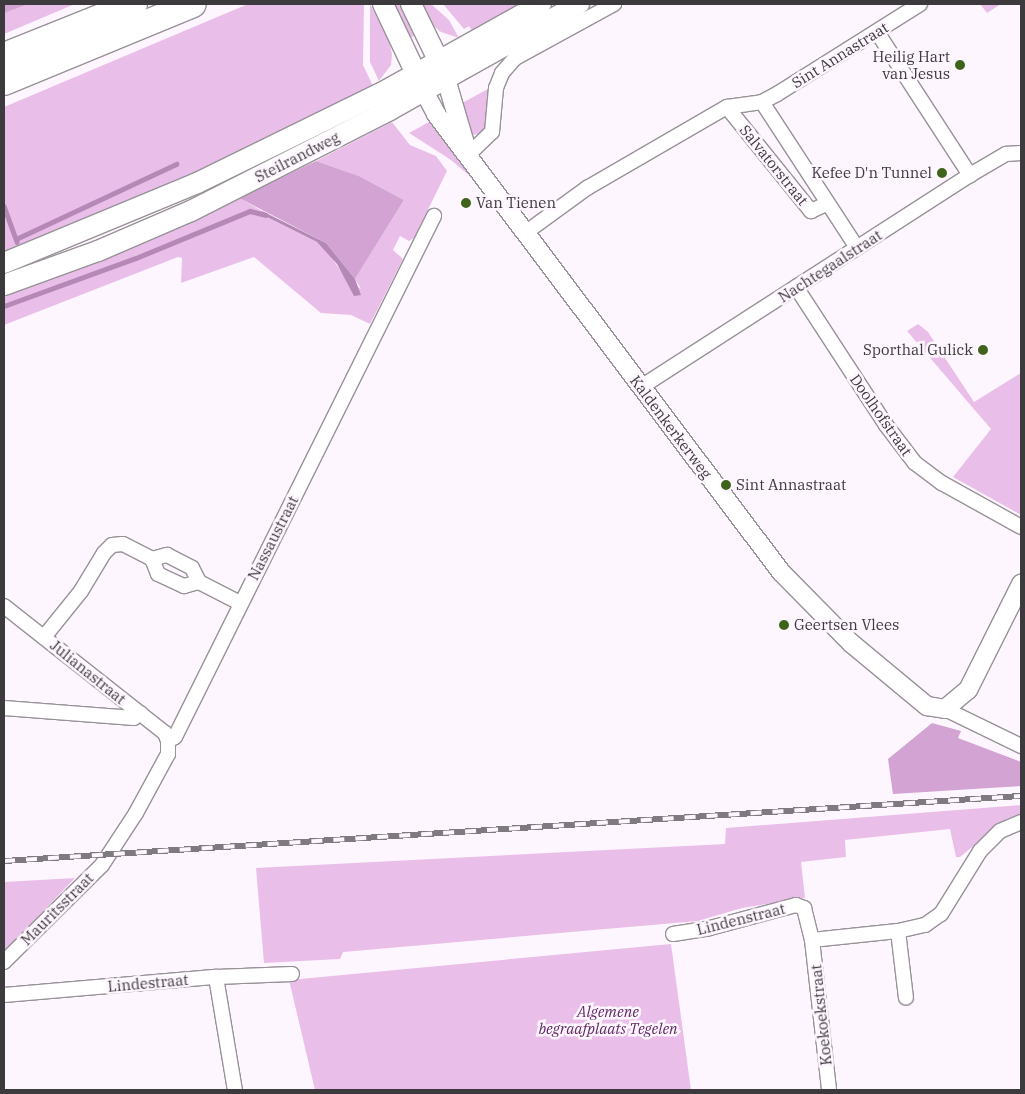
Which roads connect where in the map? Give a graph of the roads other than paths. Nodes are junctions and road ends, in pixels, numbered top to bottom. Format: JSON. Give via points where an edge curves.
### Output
{"nodes":[{"id":1,"x":134,"y":4,"type":"edge"},
{"id":2,"x":192,"y":4,"type":"edge"},
{"id":3,"x":383,"y":4,"type":"edge"},
{"id":4,"x":411,"y":4,"type":"edge"},
{"id":5,"x":541,"y":4,"type":"edge"},
{"id":6,"x":579,"y":4,"type":"edge"},
{"id":7,"x":614,"y":4,"type":"edge"},
{"id":8,"x":920,"y":4,"type":"edge"},
{"id":9,"x":877,"y":32,"type":"junction"},
{"id":10,"x":4,"y":56,"type":"edge"},
{"id":11,"x":443,"y":69,"type":"junction"},
{"id":12,"x":4,"y":82,"type":"edge"},
{"id":13,"x":420,"y":82,"type":"junction"},
{"id":14,"x":762,"y":102,"type":"junction"},
{"id":15,"x":727,"y":107,"type":"junction"},
{"id":16,"x":1021,"y":153,"type":"edge"},
{"id":17,"x":468,"y":155,"type":"junction"},
{"id":18,"x":970,"y":175,"type":"junction"},
{"id":19,"x":826,"y":204,"type":"junction"},
{"id":20,"x":434,"y":216,"type":"dead end"},
{"id":21,"x":525,"y":233,"type":"junction"},
{"id":22,"x":857,"y":248,"type":"junction"},
{"id":23,"x":4,"y":263,"type":"edge"},
{"id":24,"x":4,"y":285,"type":"edge"},
{"id":25,"x":796,"y":287,"type":"junction"},
{"id":26,"x":641,"y":387,"type":"junction"},
{"id":27,"x":1021,"y":527,"type":"edge"},
{"id":28,"x":152,"y":559,"type":"junction"},
{"id":29,"x":199,"y":582,"type":"junction"},
{"id":30,"x":1021,"y":584,"type":"edge"},
{"id":31,"x":240,"y":603,"type":"junction"},
{"id":32,"x":4,"y":606,"type":"edge"},
{"id":33,"x":44,"y":637,"type":"junction"},
{"id":34,"x":4,"y":708,"type":"edge"},
{"id":35,"x":945,"y":709,"type":"junction"},
{"id":36,"x":140,"y":713,"type":"junction"},
{"id":37,"x":168,"y":741,"type":"junction"},
{"id":38,"x":1021,"y":746,"type":"edge"},
{"id":39,"x":1021,"y":822,"type":"edge"},
{"id":40,"x":109,"y":854,"type":"joint"},
{"id":41,"x":898,"y":931,"type":"junction"},
{"id":42,"x":673,"y":934,"type":"dead end"},
{"id":43,"x":812,"y":940,"type":"junction"},
{"id":44,"x":4,"y":962,"type":"edge"},
{"id":45,"x":292,"y":974,"type":"dead end"},
{"id":46,"x":216,"y":977,"type":"junction"},
{"id":47,"x":4,"y":995,"type":"edge"},
{"id":48,"x":906,"y":998,"type":"dead end"},
{"id":49,"x":234,"y":1090,"type":"edge"},
{"id":50,"x":829,"y":1090,"type":"edge"}],
"edges":[{"from":1,"to":10,"type":"highway"},
{"from":2,"to":12,"type":"highway"},
{"from":3,"to":13,"type":"main road","name":"Kaldenkerkerweg"},
{"from":4,"to":11,"type":"main road","name":"Kaldenkerkerweg"},
{"from":5,"to":11,"type":"main road","name":"Steilrandweg"},
{"from":6,"to":11,"type":"main road","name":"Steilrandweg"},
{"from":7,"to":17,"type":"street","via":[[515,58],[502,73],[496,88],[492,132]]},
{"from":8,"to":9,"type":"street","name":"Sint Annastraat"},
{"from":9,"to":14,"type":"street","name":"Sint Annastraat"},
{"from":9,"to":18,"type":"street"},
{"from":11,"to":13,"type":"main road","name":"Steilrandweg"},
{"from":11,"to":17,"type":"street","name":"Kaldenkerkerweg"},
{"from":13,"to":17,"type":"street","name":"Kaldenkerkerweg","via":[[436,114]]},
{"from":13,"to":23,"type":"main road","name":"Steilrandweg","via":[[197,183]]},
{"from":13,"to":24,"type":"main road","name":"Steilrandweg","via":[[191,211],[98,251]]},
{"from":14,"to":15,"type":"street","name":"Sint Annastraat"},
{"from":14,"to":19,"type":"street","name":"Salvatorstraat"},
{"from":15,"to":19,"type":"street","name":"Salvatorstraat","via":[[811,211]]},
{"from":15,"to":21,"type":"street","name":"Sint Annastraat","via":[[587,188]]},
{"from":16,"to":18,"type":"street","name":"Nachtegaalstraat","via":[[1006,154]]},
{"from":17,"to":21,"type":"street","name":"Kaldenkerkerweg"},
{"from":18,"to":22,"type":"street","name":"Nachtegaalstraat"},
{"from":19,"to":22,"type":"street","name":"Salvatorstraat"},
{"from":20,"to":31,"type":"street","name":"Nassaustraat"},
{"from":21,"to":26,"type":"street","name":"Kaldenkerkerweg"},
{"from":22,"to":25,"type":"street","name":"Nachtegaalstraat"},
{"from":25,"to":26,"type":"street","name":"Nachtegaalstraat"},
{"from":25,"to":27,"type":"street","name":"Doolhofstraat","via":[[886,425],[915,463],[942,483]]},
{"from":26,"to":35,"type":"street","name":"Kaldenkerkerweg","via":[[781,572],[851,642],[927,706]]},
{"from":28,"to":29,"type":"street","via":[[167,555],[176,559],[192,568]]},
{"from":28,"to":29,"type":"street","via":[[158,574],[184,586]]},
{"from":28,"to":33,"type":"street","via":[[123,544],[112,545]]},
{"from":29,"to":31,"type":"street"},
{"from":30,"to":35,"type":"street","via":[[968,690]]},
{"from":31,"to":37,"type":"street","name":"Nassaustraat","via":[[175,737]]},
{"from":32,"to":33,"type":"street","name":"Julianastraat"},
{"from":33,"to":36,"type":"street","name":"Julianastraat"},
{"from":34,"to":36,"type":"street","via":[[134,718]]},
{"from":35,"to":38,"type":"street"},
{"from":36,"to":37,"type":"street","name":"Julianastraat","via":[[165,733]]},
{"from":37,"to":40,"type":"street","name":"Nassaustraat","via":[[168,754]]},
{"from":39,"to":41,"type":"street","via":[[1000,831],[980,851],[941,914],[925,925]]},
{"from":40,"to":44,"type":"street","name":"Mauritsstraat"},
{"from":41,"to":43,"type":"street"},
{"from":41,"to":48,"type":"street"},
{"from":42,"to":43,"type":"street","name":"Lindenstraat","via":[[710,928],[796,905],[804,908]]},
{"from":43,"to":50,"type":"street","name":"Koekoekstraat"},
{"from":45,"to":46,"type":"street","name":"Lindestraat"},
{"from":46,"to":47,"type":"street","name":"Lindestraat"},
{"from":46,"to":49,"type":"street"}]}
